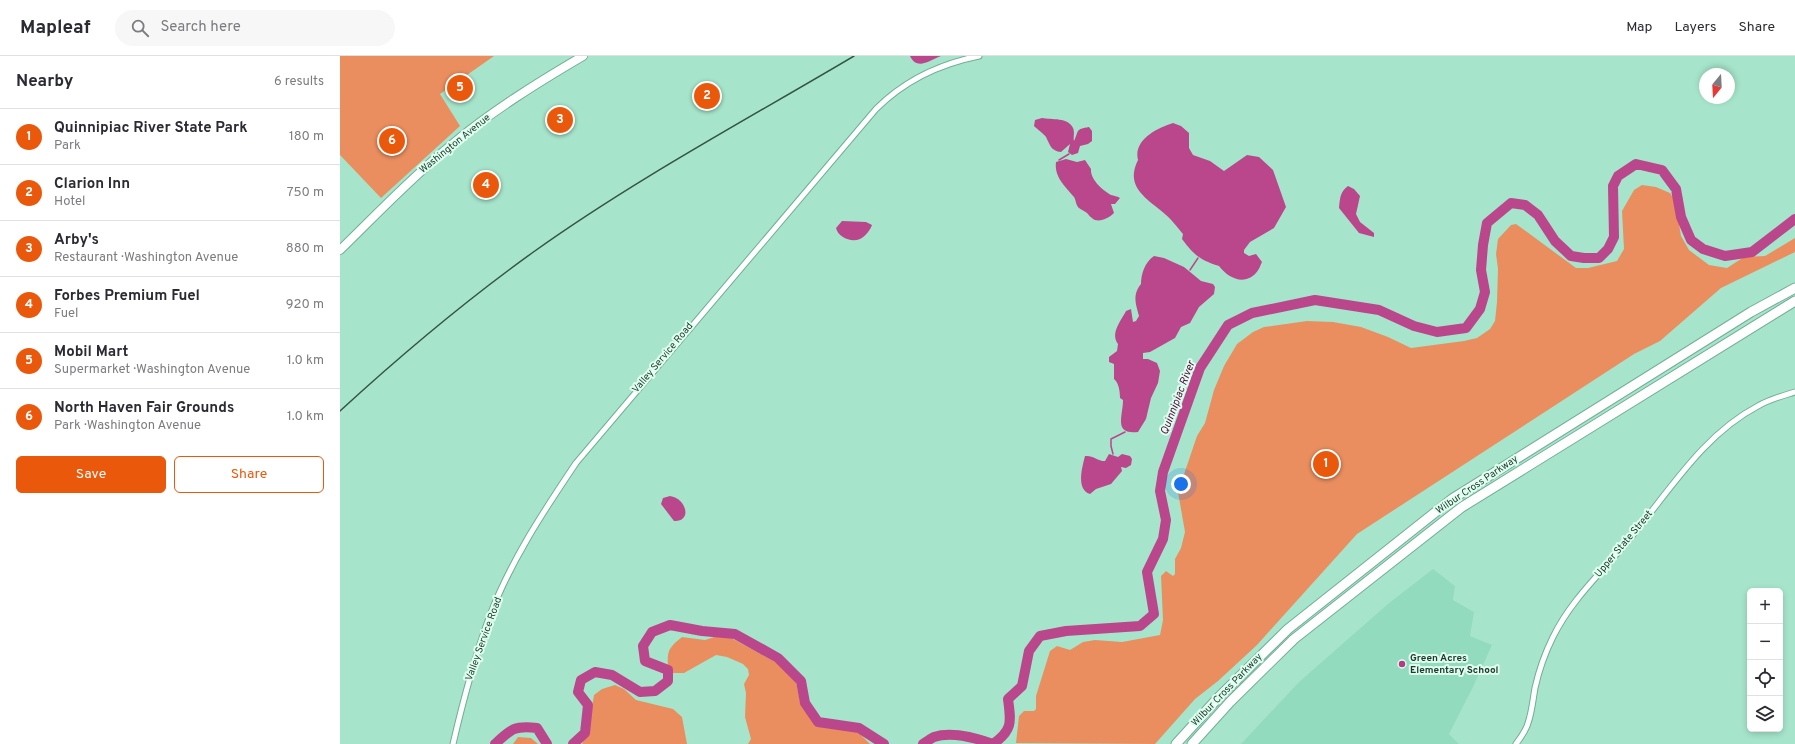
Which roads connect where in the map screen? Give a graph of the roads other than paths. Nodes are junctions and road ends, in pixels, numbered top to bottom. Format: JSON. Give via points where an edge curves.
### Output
{"nodes":[{"id":1,"x":583,"y":56,"type":"edge"},
{"id":2,"x":979,"y":56,"type":"edge"},
{"id":3,"x":340,"y":250,"type":"edge"},
{"id":4,"x":1795,"y":288,"type":"edge"},
{"id":5,"x":1795,"y":301,"type":"edge"},
{"id":6,"x":1795,"y":392,"type":"edge"},
{"id":7,"x":453,"y":744,"type":"edge"},
{"id":8,"x":1176,"y":744,"type":"edge"},
{"id":9,"x":1192,"y":744,"type":"edge"},
{"id":10,"x":1516,"y":744,"type":"edge"}],
"edges":[{"from":1,"to":3,"type":"main road","name":"Washington Avenue","via":[[520,94],[450,146],[412,179]]},
{"from":2,"to":7,"type":"street","name":"Valley Service Road","via":[[948,64],[920,76],[896,91],[876,109],[576,463],[523,546],[490,617],[472,670]]},
{"from":4,"to":8,"type":"highway","name":"Wilbur Cross Parkway","via":[[1751,312],[1452,499],[1288,629],[1217,699]]},
{"from":5,"to":9,"type":"highway","name":"Wilbur Cross Parkway","via":[[1462,507],[1294,639],[1230,702]]},
{"from":6,"to":10,"type":"street","name":"Upper State Street","via":[[1758,406],[1718,435],[1573,603],[1544,656],[1528,724]]}]}
